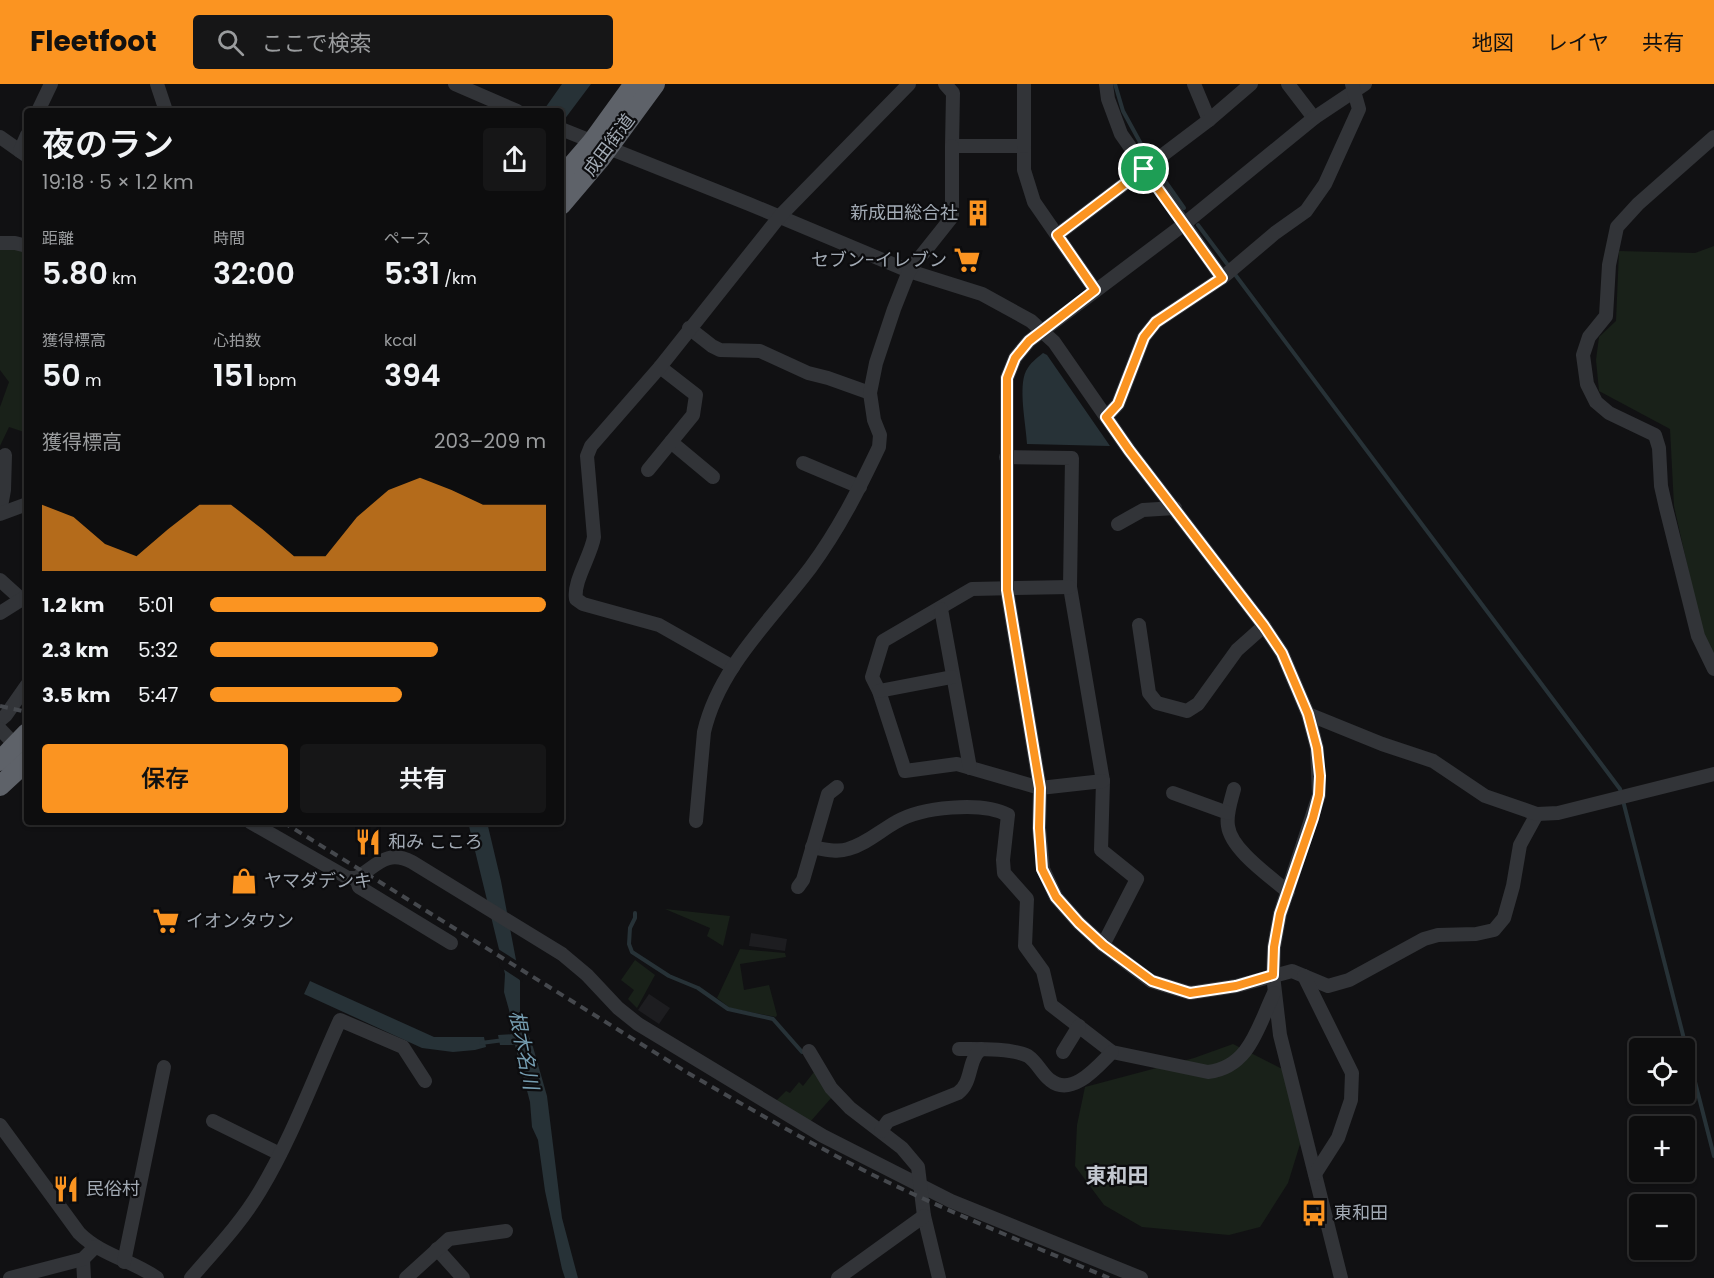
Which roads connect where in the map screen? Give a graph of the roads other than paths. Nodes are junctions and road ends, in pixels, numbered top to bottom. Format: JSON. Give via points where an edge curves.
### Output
{"nodes":[{"id":1,"x":51,"y":84,"type":"edge"},
{"id":2,"x":157,"y":84,"type":"edge"},
{"id":3,"x":455,"y":84,"type":"edge"},
{"id":4,"x":634,"y":84,"type":"edge"},
{"id":5,"x":655,"y":84,"type":"edge"},
{"id":6,"x":909,"y":84,"type":"edge"},
{"id":7,"x":945,"y":84,"type":"edge"},
{"id":8,"x":1024,"y":84,"type":"edge"},
{"id":9,"x":1106,"y":84,"type":"edge"},
{"id":10,"x":1194,"y":84,"type":"edge"},
{"id":11,"x":1251,"y":84,"type":"edge"},
{"id":12,"x":1288,"y":84,"type":"edge"},
{"id":13,"x":1357,"y":86,"type":"edge"},
{"id":14,"x":39,"y":108,"type":"edge"},
{"id":15,"x":165,"y":108,"type":"edge"},
{"id":16,"x":510,"y":108,"type":"edge"},
{"id":17,"x":1314,"y":118,"type":"junction"},
{"id":18,"x":1209,"y":120,"type":"junction"},
{"id":19,"x":564,"y":130,"type":"edge"},
{"id":20,"x":0,"y":137,"type":"edge"},
{"id":21,"x":1714,"y":137,"type":"edge"},
{"id":22,"x":592,"y":142,"type":"junction"},
{"id":23,"x":952,"y":146,"type":"junction"},
{"id":24,"x":1024,"y":146,"type":"junction"},
{"id":25,"x":23,"y":153,"type":"edge"},
{"id":26,"x":584,"y":165,"type":"junction"},
{"id":27,"x":1144,"y":169,"type":"junction"},
{"id":28,"x":564,"y":176,"type":"edge"},
{"id":29,"x":564,"y":200,"type":"edge"},
{"id":30,"x":780,"y":216,"type":"junction"},
{"id":31,"x":1183,"y":225,"type":"junction"},
{"id":32,"x":1057,"y":235,"type":"junction"},
{"id":33,"x":0,"y":243,"type":"edge"},
{"id":34,"x":24,"y":245,"type":"edge"},
{"id":35,"x":909,"y":271,"type":"junction"},
{"id":36,"x":1223,"y":277,"type":"junction"},
{"id":37,"x":1095,"y":290,"type":"junction"},
{"id":38,"x":689,"y":328,"type":"junction"},
{"id":39,"x":1042,"y":331,"type":"junction"},
{"id":40,"x":660,"y":367,"type":"junction"},
{"id":41,"x":870,"y":393,"type":"junction"},
{"id":42,"x":1106,"y":417,"type":"junction"},
{"id":43,"x":671,"y":442,"type":"junction"},
{"id":44,"x":5,"y":455,"type":"dead end"},
{"id":45,"x":1006,"y":457,"type":"junction"},
{"id":46,"x":803,"y":463,"type":"dead end"},
{"id":47,"x":648,"y":470,"type":"dead end"},
{"id":48,"x":713,"y":477,"type":"dead end"},
{"id":49,"x":860,"y":487,"type":"junction"},
{"id":50,"x":24,"y":505,"type":"edge"},
{"id":51,"x":1175,"y":508,"type":"junction"},
{"id":52,"x":0,"y":513,"type":"edge"},
{"id":53,"x":1118,"y":524,"type":"dead end"},
{"id":54,"x":0,"y":580,"type":"edge"},
{"id":55,"x":1070,"y":587,"type":"junction"},
{"id":56,"x":1007,"y":590,"type":"junction"},
{"id":57,"x":24,"y":598,"type":"edge"},
{"id":58,"x":941,"y":609,"type":"junction"},
{"id":59,"x":0,"y":613,"type":"edge"},
{"id":60,"x":1139,"y":625,"type":"dead end"},
{"id":61,"x":1264,"y":626,"type":"junction"},
{"id":62,"x":733,"y":667,"type":"junction"},
{"id":63,"x":1714,"y":669,"type":"edge"},
{"id":64,"x":952,"y":677,"type":"junction"},
{"id":65,"x":24,"y":689,"type":"edge"},
{"id":66,"x":879,"y":691,"type":"junction"},
{"id":67,"x":1308,"y":714,"type":"junction"},
{"id":68,"x":0,"y":720,"type":"edge"},
{"id":69,"x":0,"y":729,"type":"edge"},
{"id":70,"x":23,"y":745,"type":"edge"},
{"id":71,"x":0,"y":761,"type":"edge"},
{"id":72,"x":24,"y":764,"type":"edge"},
{"id":73,"x":970,"y":768,"type":"junction"},
{"id":74,"x":1714,"y":774,"type":"edge"},
{"id":75,"x":1103,"y":781,"type":"junction"},
{"id":76,"x":0,"y":786,"type":"edge"},
{"id":77,"x":837,"y":787,"type":"dead end"},
{"id":78,"x":1040,"y":788,"type":"junction"},
{"id":79,"x":1233,"y":789,"type":"dead end"},
{"id":80,"x":1173,"y":793,"type":"dead end"},
{"id":81,"x":1228,"y":813,"type":"junction"},
{"id":82,"x":1537,"y":814,"type":"junction"},
{"id":83,"x":696,"y":821,"type":"dead end"},
{"id":84,"x":255,"y":825,"type":"edge"},
{"id":85,"x":812,"y":847,"type":"junction"},
{"id":86,"x":356,"y":878,"type":"junction"},
{"id":87,"x":798,"y":887,"type":"dead end"},
{"id":88,"x":1288,"y":892,"type":"junction"},
{"id":89,"x":451,"y":943,"type":"dead end"},
{"id":90,"x":1103,"y":945,"type":"junction"},
{"id":91,"x":1273,"y":975,"type":"junction"},
{"id":92,"x":1304,"y":976,"type":"junction"},
{"id":93,"x":1274,"y":993,"type":"junction"},
{"id":94,"x":1079,"y":1026,"type":"junction"},
{"id":95,"x":981,"y":1049,"type":"junction"},
{"id":96,"x":959,"y":1050,"type":"dead end"},
{"id":97,"x":809,"y":1051,"type":"dead end"},
{"id":98,"x":1063,"y":1052,"type":"dead end"},
{"id":99,"x":1112,"y":1052,"type":"junction"},
{"id":100,"x":164,"y":1067,"type":"dead end"},
{"id":101,"x":425,"y":1081,"type":"dead end"},
{"id":102,"x":213,"y":1121,"type":"dead end"},
{"id":103,"x":0,"y":1125,"type":"edge"},
{"id":104,"x":881,"y":1131,"type":"junction"},
{"id":105,"x":280,"y":1154,"type":"junction"},
{"id":106,"x":1315,"y":1174,"type":"junction"},
{"id":107,"x":922,"y":1186,"type":"junction"},
{"id":108,"x":924,"y":1216,"type":"junction"},
{"id":109,"x":506,"y":1231,"type":"dead end"},
{"id":110,"x":95,"y":1247,"type":"junction"},
{"id":111,"x":437,"y":1250,"type":"junction"},
{"id":112,"x":83,"y":1259,"type":"junction"},
{"id":113,"x":124,"y":1262,"type":"junction"},
{"id":114,"x":10,"y":1278,"type":"edge"},
{"id":115,"x":84,"y":1278,"type":"edge"},
{"id":116,"x":157,"y":1278,"type":"edge"},
{"id":117,"x":191,"y":1278,"type":"edge"},
{"id":118,"x":406,"y":1278,"type":"edge"},
{"id":119,"x":463,"y":1278,"type":"edge"},
{"id":120,"x":838,"y":1278,"type":"edge"},
{"id":121,"x":939,"y":1278,"type":"edge"},
{"id":122,"x":1141,"y":1278,"type":"edge"},
{"id":123,"x":1341,"y":1278,"type":"edge"}],
"edges":[{"from":1,"to":14,"type":"street"},
{"from":2,"to":15,"type":"street"},
{"from":3,"to":16,"type":"street"},
{"from":4,"to":22,"type":"highway","name":"成田街道"},
{"from":5,"to":22,"type":"highway","name":"成田街道"},
{"from":6,"to":30,"type":"street"},
{"from":7,"to":23,"type":"street","via":[[953,93]]},
{"from":8,"to":24,"type":"street"},
{"from":9,"to":27,"type":"street","via":[[1121,134]]},
{"from":10,"to":18,"type":"street"},
{"from":11,"to":18,"type":"street"},
{"from":12,"to":17,"type":"street"},
{"from":13,"to":17,"type":"street"},
{"from":13,"to":36,"type":"street","via":[[1359,109],[1325,184],[1306,211]]},
{"from":17,"to":31,"type":"street"},
{"from":18,"to":27,"type":"street"},
{"from":19,"to":22,"type":"street"},
{"from":20,"to":25,"type":"street"},
{"from":21,"to":63,"type":"street","via":[[1617,226],[1609,265],[1606,316],[1589,337],[1583,355],[1587,384],[1596,402],[1609,413],[1655,435],[1661,486],[1698,636]]},
{"from":22,"to":26,"type":"highway","name":"成田街道"},
{"from":22,"to":30,"type":"street"},
{"from":23,"to":24,"type":"street"},
{"from":23,"to":35,"type":"street","via":[[952,217]]},
{"from":24,"to":32,"type":"street","via":[[1024,170],[1034,202]]},
{"from":26,"to":28,"type":"highway","name":"成田街道"},
{"from":26,"to":29,"type":"highway","name":"成田街道"},
{"from":27,"to":31,"type":"street"},
{"from":27,"to":32,"type":"street"},
{"from":30,"to":35,"type":"street"},
{"from":30,"to":38,"type":"street"},
{"from":31,"to":36,"type":"street"},
{"from":31,"to":37,"type":"street"},
{"from":32,"to":37,"type":"street"},
{"from":33,"to":34,"type":"street"},
{"from":35,"to":39,"type":"street","via":[[982,294]]},
{"from":35,"to":41,"type":"street","via":[[876,363]]},
{"from":36,"to":42,"type":"street","via":[[1156,322],[1144,337],[1118,404]]},
{"from":37,"to":39,"type":"street"},
{"from":38,"to":40,"type":"street"},
{"from":38,"to":41,"type":"street","via":[[720,350],[760,351],[808,373]]},
{"from":39,"to":42,"type":"street","via":[[1054,342]]},
{"from":39,"to":45,"type":"street","via":[[1015,358],[1007,378]]},
{"from":40,"to":43,"type":"street","via":[[696,395],[693,415]]},
{"from":40,"to":62,"type":"street","via":[[591,446],[587,456],[594,537],[574,591],[583,604],[659,625]]},
{"from":41,"to":49,"type":"street","via":[[880,442]]},
{"from":42,"to":51,"type":"street"},
{"from":43,"to":47,"type":"street"},
{"from":43,"to":48,"type":"street"},
{"from":44,"to":52,"type":"street"},
{"from":45,"to":55,"type":"street","via":[[1072,458]]},
{"from":45,"to":56,"type":"street"},
{"from":46,"to":49,"type":"street"},
{"from":49,"to":62,"type":"street","via":[[811,568]]},
{"from":50,"to":52,"type":"street"},
{"from":51,"to":53,"type":"street","via":[[1143,510]]},
{"from":51,"to":61,"type":"street"},
{"from":54,"to":57,"type":"street"},
{"from":55,"to":56,"type":"street"},
{"from":55,"to":75,"type":"street"},
{"from":56,"to":58,"type":"street","via":[[972,589]]},
{"from":56,"to":78,"type":"street"},
{"from":57,"to":59,"type":"street"},
{"from":58,"to":64,"type":"street"},
{"from":58,"to":66,"type":"street","via":[[883,641],[872,677]]},
{"from":60,"to":61,"type":"street","via":[[1149,693],[1157,703],[1187,711],[1198,704],[1237,650]]},
{"from":61,"to":67,"type":"street","via":[[1282,653]]},
{"from":62,"to":83,"type":"street","via":[[706,721]]},
{"from":64,"to":66,"type":"street"},
{"from":64,"to":73,"type":"street"},
{"from":65,"to":68,"type":"street"},
{"from":66,"to":73,"type":"street","via":[[905,771],[957,764]]},
{"from":67,"to":82,"type":"street","via":[[1432,761],[1485,796]]},
{"from":67,"to":88,"type":"street","via":[[1317,748],[1319,795]]},
{"from":69,"to":70,"type":"street"},
{"from":70,"to":71,"type":"highway"},
{"from":72,"to":76,"type":"highway"},
{"from":73,"to":78,"type":"street"},
{"from":74,"to":82,"type":"street","via":[[1558,813]]},
{"from":75,"to":78,"type":"street"},
{"from":75,"to":90,"type":"street","via":[[1101,850],[1137,879]]},
{"from":77,"to":85,"type":"street","via":[[828,794]]},
{"from":78,"to":90,"type":"street","via":[[1042,869],[1056,897]]},
{"from":79,"to":81,"type":"street"},
{"from":80,"to":81,"type":"street"},
{"from":81,"to":88,"type":"street","via":[[1229,833],[1237,845]]},
{"from":82,"to":92,"type":"street","via":[[1520,845],[1513,886],[1503,918],[1494,930],[1424,939],[1349,980],[1328,986]]},
{"from":84,"to":86,"type":"street","via":[[342,875]]},
{"from":85,"to":87,"type":"street"},
{"from":85,"to":94,"type":"street","via":[[845,850],[913,814],[938,809],[970,807],[1008,815],[1004,873],[1027,898],[1025,946],[1043,971],[1051,1005]]},
{"from":86,"to":89,"type":"street","via":[[359,887]]},
{"from":86,"to":107,"type":"street","via":[[376,862],[393,857],[412,862],[573,962],[638,1024],[813,1130]]},
{"from":88,"to":91,"type":"street","via":[[1274,947]]},
{"from":90,"to":91,"type":"street","via":[[1152,981],[1190,993]]},
{"from":91,"to":92,"type":"street","via":[[1292,971]]},
{"from":91,"to":93,"type":"street"},
{"from":92,"to":106,"type":"street","via":[[1352,1073],[1351,1100],[1339,1134]]},
{"from":93,"to":99,"type":"street","via":[[1248,1049],[1232,1065],[1219,1071]]},
{"from":93,"to":106,"type":"street","via":[[1280,1035]]},
{"from":94,"to":98,"type":"street"},
{"from":94,"to":99,"type":"street"},
{"from":95,"to":96,"type":"street"},
{"from":95,"to":99,"type":"street","via":[[1030,1057],[1050,1080],[1066,1085],[1089,1074]]},
{"from":95,"to":104,"type":"street","via":[[973,1059],[964,1088],[958,1093],[888,1121]]},
{"from":97,"to":104,"type":"street","via":[[831,1088]]},
{"from":100,"to":113,"type":"street"},
{"from":101,"to":105,"type":"street","via":[[403,1047],[340,1020]]},
{"from":102,"to":105,"type":"street"},
{"from":103,"to":110,"type":"street","via":[[79,1233]]},
{"from":104,"to":107,"type":"street","via":[[918,1167]]},
{"from":105,"to":117,"type":"street","via":[[243,1216]]},
{"from":106,"to":123,"type":"street"},
{"from":107,"to":108,"type":"street"},
{"from":107,"to":122,"type":"street","via":[[1011,1227]]},
{"from":108,"to":120,"type":"street"},
{"from":108,"to":121,"type":"street"},
{"from":109,"to":111,"type":"street","via":[[449,1239]]},
{"from":110,"to":112,"type":"street"},
{"from":110,"to":113,"type":"street"},
{"from":111,"to":118,"type":"street"},
{"from":111,"to":119,"type":"street"},
{"from":112,"to":114,"type":"street"},
{"from":112,"to":115,"type":"street"},
{"from":113,"to":116,"type":"street"}]}
